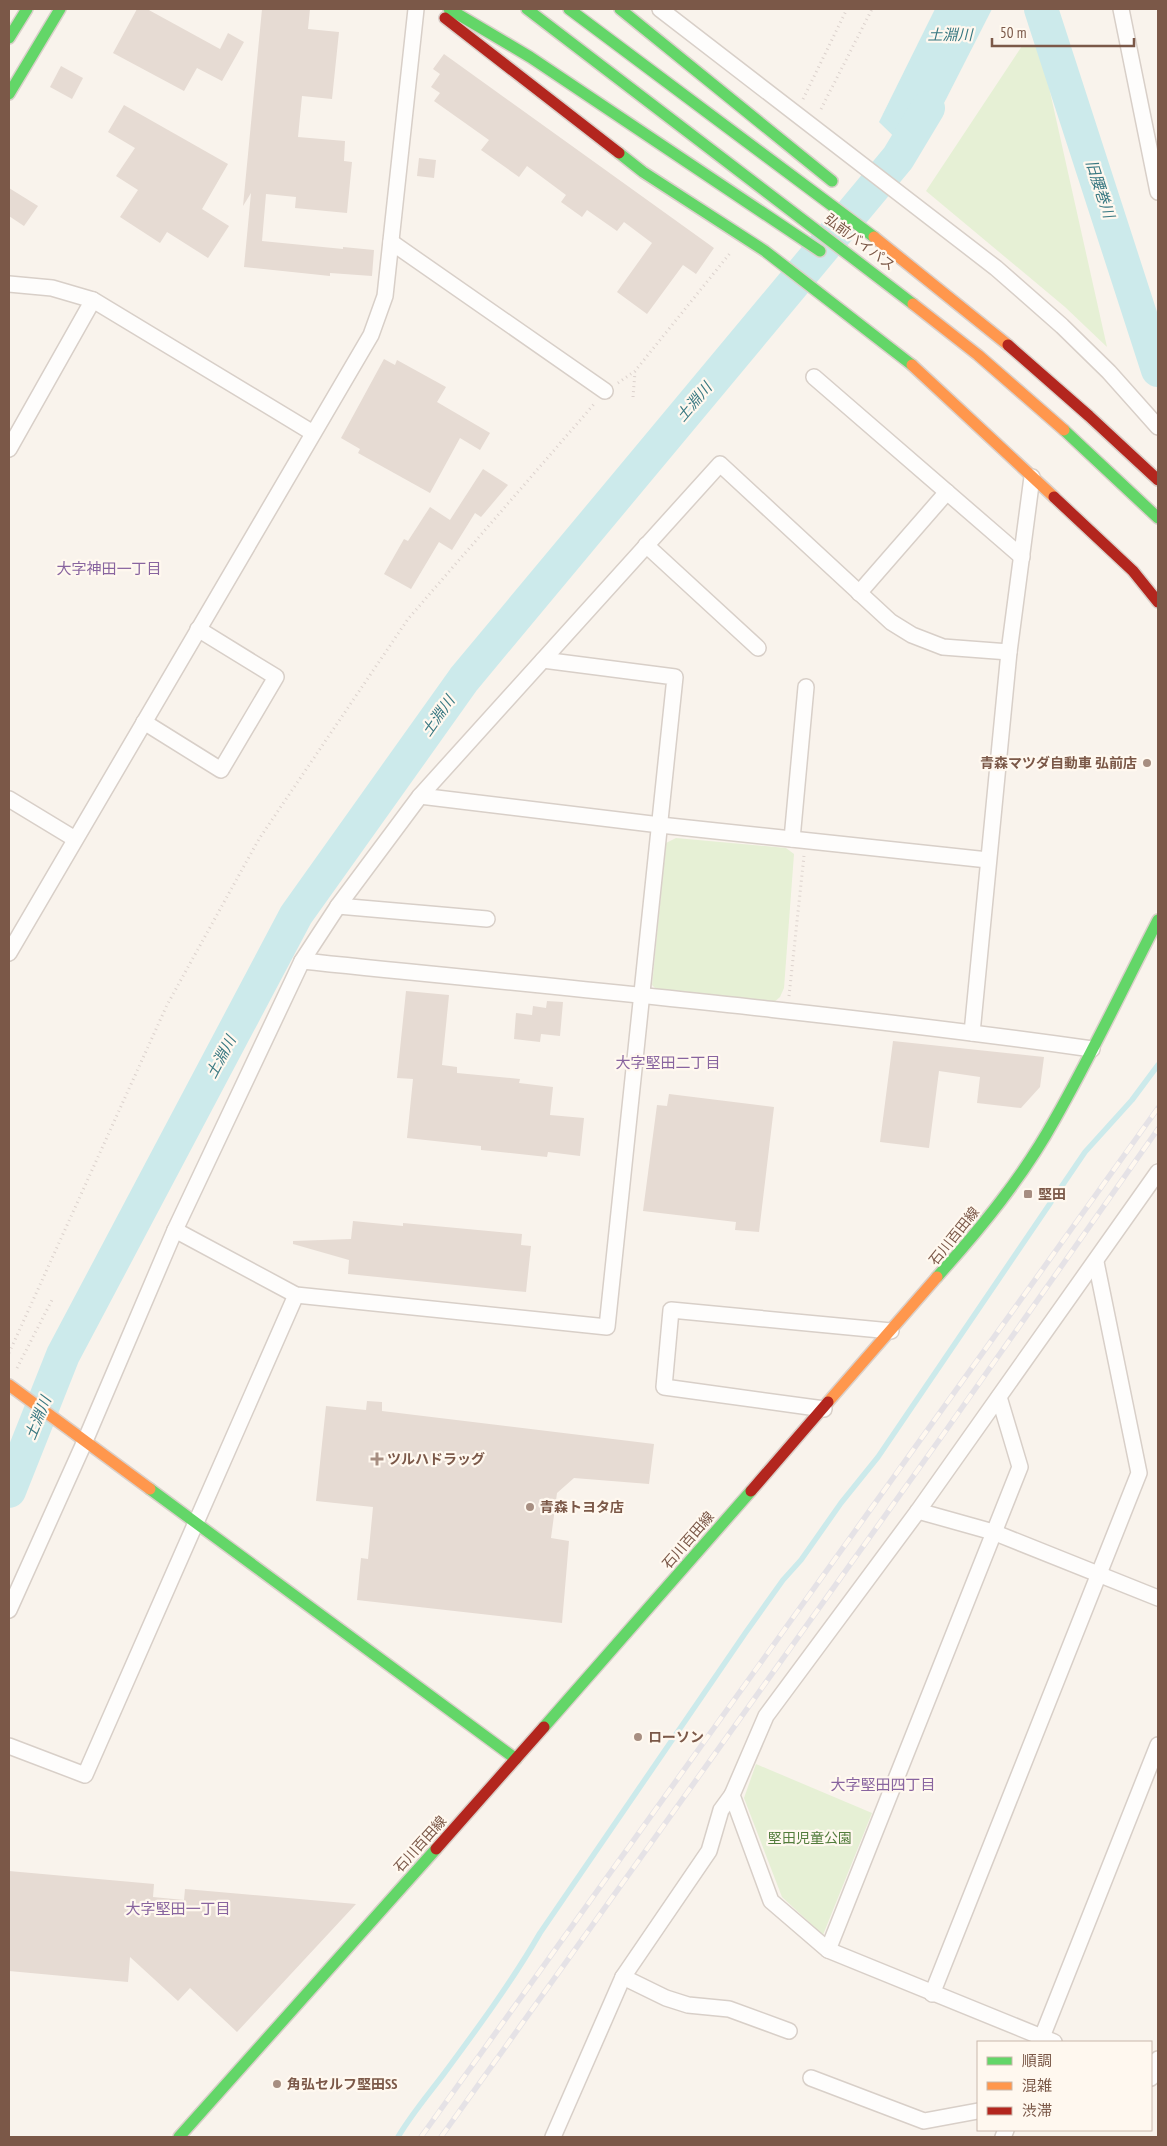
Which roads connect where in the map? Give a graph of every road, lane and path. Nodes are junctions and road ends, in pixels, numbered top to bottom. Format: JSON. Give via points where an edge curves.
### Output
{"nodes":[{"id":1,"x":26,"y":9,"type":"edge"},
{"id":2,"x":60,"y":9,"type":"edge"},
{"id":3,"x":416,"y":9,"type":"edge"},
{"id":4,"x":436,"y":9,"type":"edge"},
{"id":5,"x":449,"y":9,"type":"edge"},
{"id":6,"x":527,"y":9,"type":"edge"},
{"id":7,"x":569,"y":9,"type":"edge"},
{"id":8,"x":620,"y":9,"type":"edge"},
{"id":9,"x":660,"y":9,"type":"edge"},
{"id":10,"x":847,"y":9,"type":"edge"},
{"id":11,"x":872,"y":9,"type":"edge"},
{"id":12,"x":1121,"y":9,"type":"edge"},
{"id":13,"x":9,"y":38,"type":"edge"},
{"id":14,"x":9,"y":94,"type":"edge"},
{"id":15,"x":802,"y":102,"type":"dead end"},
{"id":16,"x":822,"y":108,"type":"dead end"},
{"id":17,"x":841,"y":188,"type":"dead end"},
{"id":18,"x":1158,"y":192,"type":"edge"},
{"id":19,"x":391,"y":242,"type":"junction"},
{"id":20,"x":733,"y":250,"type":"dead end"},
{"id":21,"x":828,"y":257,"type":"dead end"},
{"id":22,"x":851,"y":272,"type":"dead end"},
{"id":23,"x":9,"y":284,"type":"edge"},
{"id":24,"x":969,"y":299,"type":"dead end"},
{"id":25,"x":93,"y":300,"type":"junction"},
{"id":26,"x":978,"y":355,"type":"junction"},
{"id":27,"x":635,"y":371,"type":"junction"},
{"id":28,"x":1046,"y":376,"type":"junction"},
{"id":29,"x":814,"y":377,"type":"dead end"},
{"id":30,"x":605,"y":391,"type":"junction"},
{"id":31,"x":632,"y":397,"type":"dead end"},
{"id":32,"x":1158,"y":427,"type":"edge"},
{"id":33,"x":313,"y":433,"type":"junction"},
{"id":34,"x":9,"y":449,"type":"edge"},
{"id":35,"x":1032,"y":477,"type":"junction"},
{"id":36,"x":1158,"y":480,"type":"edge"},
{"id":37,"x":947,"y":492,"type":"junction"},
{"id":38,"x":1158,"y":518,"type":"edge"},
{"id":39,"x":646,"y":545,"type":"junction"},
{"id":40,"x":1022,"y":557,"type":"junction"},
{"id":41,"x":859,"y":593,"type":"junction"},
{"id":42,"x":1158,"y":602,"type":"edge"},
{"id":43,"x":198,"y":628,"type":"junction"},
{"id":44,"x":758,"y":648,"type":"dead end"},
{"id":45,"x":1009,"y":652,"type":"junction"},
{"id":46,"x":543,"y":660,"type":"junction"},
{"id":47,"x":806,"y":687,"type":"dead end"},
{"id":48,"x":144,"y":722,"type":"junction"},
{"id":49,"x":420,"y":796,"type":"junction"},
{"id":50,"x":9,"y":799,"type":"edge"},
{"id":51,"x":660,"y":825,"type":"junction"},
{"id":52,"x":76,"y":839,"type":"junction"},
{"id":53,"x":799,"y":840,"type":"junction"},
{"id":54,"x":988,"y":860,"type":"junction"},
{"id":55,"x":338,"y":906,"type":"junction"},
{"id":56,"x":488,"y":919,"type":"dead end"},
{"id":57,"x":1158,"y":920,"type":"edge"},
{"id":58,"x":9,"y":953,"type":"edge"},
{"id":59,"x":302,"y":961,"type":"junction"},
{"id":60,"x":643,"y":996,"type":"junction"},
{"id":61,"x":787,"y":1012,"type":"junction"},
{"id":62,"x":972,"y":1032,"type":"junction"},
{"id":63,"x":1092,"y":1049,"type":"junction"},
{"id":64,"x":1158,"y":1172,"type":"edge"},
{"id":65,"x":175,"y":1230,"type":"junction"},
{"id":66,"x":1096,"y":1262,"type":"junction"},
{"id":67,"x":296,"y":1295,"type":"junction"},
{"id":68,"x":53,"y":1298,"type":"dead end"},
{"id":69,"x":892,"y":1331,"type":"junction"},
{"id":70,"x":9,"y":1353,"type":"edge"},
{"id":71,"x":13,"y":1384,"type":"edge"},
{"id":72,"x":998,"y":1397,"type":"junction"},
{"id":73,"x":824,"y":1408,"type":"junction"},
{"id":74,"x":80,"y":1438,"type":"junction"},
{"id":75,"x":918,"y":1511,"type":"junction"},
{"id":76,"x":195,"y":1522,"type":"junction"},
{"id":77,"x":993,"y":1532,"type":"junction"},
{"id":78,"x":1098,"y":1574,"type":"junction"},
{"id":79,"x":1158,"y":1598,"type":"edge"},
{"id":80,"x":9,"y":1610,"type":"edge"},
{"id":81,"x":1158,"y":1745,"type":"edge"},
{"id":82,"x":9,"y":1746,"type":"edge"},
{"id":83,"x":516,"y":1759,"type":"junction"},
{"id":84,"x":732,"y":1795,"type":"junction"},
{"id":85,"x":828,"y":1950,"type":"junction"},
{"id":86,"x":623,"y":1978,"type":"junction"},
{"id":87,"x":932,"y":1994,"type":"junction"},
{"id":88,"x":789,"y":2030,"type":"dead end"},
{"id":89,"x":1045,"y":2041,"type":"edge"},
{"id":90,"x":1158,"y":2059,"type":"edge"},
{"id":91,"x":1152,"y":2075,"type":"edge"},
{"id":92,"x":811,"y":2078,"type":"dead end"},
{"id":93,"x":977,"y":2111,"type":"edge"},
{"id":94,"x":179,"y":2137,"type":"edge"},
{"id":95,"x":553,"y":2137,"type":"edge"}],
"edges":[{"from":1,"to":13,"type":"main road"},
{"from":2,"to":14,"type":"main road"},
{"from":3,"to":19,"type":"street"},
{"from":4,"to":35,"type":"main road","via":[[451,24],[643,172],[765,251],[924,374]]},
{"from":5,"to":21,"type":"main road","via":[[530,57]]},
{"from":6,"to":26,"type":"main road","name":"弘前バイパス","via":[[874,272]]},
{"from":7,"to":28,"type":"main road","name":"弘前バイパス","via":[[809,187]]},
{"from":8,"to":17,"type":"main road"},
{"from":9,"to":32,"type":"street","via":[[996,268],[1109,372]]},
{"from":10,"to":15,"type":"path"},
{"from":11,"to":16,"type":"path"},
{"from":12,"to":18,"type":"street"},
{"from":19,"to":30,"type":"street"},
{"from":19,"to":33,"type":"street","via":[[386,296],[371,336]]},
{"from":20,"to":27,"type":"path"},
{"from":22,"to":26,"type":"main road"},
{"from":23,"to":25,"type":"street","via":[[52,288]]},
{"from":24,"to":28,"type":"main road"},
{"from":25,"to":33,"type":"street"},
{"from":25,"to":34,"type":"street"},
{"from":26,"to":38,"type":"main road","name":"弘前バイパス"},
{"from":27,"to":30,"type":"path"},
{"from":27,"to":31,"type":"path"},
{"from":28,"to":36,"type":"main road","name":"弘前バイパス"},
{"from":29,"to":37,"type":"street"},
{"from":30,"to":70,"type":"path","via":[[408,619],[259,839],[166,1004]]},
{"from":33,"to":43,"type":"street"},
{"from":35,"to":40,"type":"street"},
{"from":35,"to":42,"type":"main road","via":[[1133,571]]},
{"from":37,"to":40,"type":"street"},
{"from":37,"to":41,"type":"street"},
{"from":39,"to":41,"type":"street","via":[[720,464]]},
{"from":39,"to":44,"type":"street"},
{"from":39,"to":46,"type":"street"},
{"from":40,"to":45,"type":"street"},
{"from":41,"to":45,"type":"street","via":[[891,622],[912,635],[943,647]]},
{"from":43,"to":48,"type":"street"},
{"from":43,"to":48,"type":"street","via":[[276,677],[221,770]]},
{"from":45,"to":54,"type":"street"},
{"from":46,"to":49,"type":"street"},
{"from":46,"to":51,"type":"street","via":[[675,677]]},
{"from":47,"to":53,"type":"street"},
{"from":48,"to":52,"type":"street"},
{"from":49,"to":51,"type":"street"},
{"from":49,"to":55,"type":"street"},
{"from":50,"to":52,"type":"street"},
{"from":51,"to":53,"type":"street"},
{"from":51,"to":60,"type":"street"},
{"from":52,"to":58,"type":"street"},
{"from":53,"to":54,"type":"street"},
{"from":53,"to":61,"type":"path"},
{"from":54,"to":62,"type":"street"},
{"from":55,"to":56,"type":"street"},
{"from":55,"to":59,"type":"street"},
{"from":57,"to":63,"type":"main road","name":"石川百田線"},
{"from":59,"to":60,"type":"street"},
{"from":59,"to":65,"type":"street"},
{"from":60,"to":61,"type":"street"},
{"from":60,"to":67,"type":"street","via":[[607,1328]]},
{"from":61,"to":62,"type":"street"},
{"from":62,"to":63,"type":"street"},
{"from":63,"to":69,"type":"main road","name":"石川百田線","via":[[1055,1120],[1015,1182],[982,1226]]},
{"from":64,"to":66,"type":"street"},
{"from":65,"to":67,"type":"street"},
{"from":65,"to":74,"type":"street"},
{"from":66,"to":72,"type":"street"},
{"from":66,"to":78,"type":"street","via":[[1139,1473]]},
{"from":67,"to":76,"type":"street"},
{"from":68,"to":71,"type":"path"},
{"from":69,"to":73,"type":"main road","name":"石川百田線"},
{"from":69,"to":73,"type":"street","via":[[671,1310],[664,1387]]},
{"from":71,"to":74,"type":"main road"},
{"from":72,"to":75,"type":"street"},
{"from":72,"to":77,"type":"street","via":[[1020,1467]]},
{"from":73,"to":83,"type":"main road","name":"石川百田線"},
{"from":74,"to":76,"type":"main road"},
{"from":74,"to":80,"type":"street"},
{"from":75,"to":77,"type":"street"},
{"from":75,"to":84,"type":"street","via":[[766,1716]]},
{"from":76,"to":82,"type":"street","via":[[85,1775]]},
{"from":76,"to":83,"type":"main road"},
{"from":77,"to":78,"type":"street"},
{"from":77,"to":85,"type":"street"},
{"from":78,"to":79,"type":"street"},
{"from":78,"to":87,"type":"street"},
{"from":81,"to":89,"type":"street"},
{"from":83,"to":94,"type":"main road","name":"石川百田線"},
{"from":84,"to":85,"type":"street","via":[[771,1900]]},
{"from":84,"to":86,"type":"street","via":[[721,1810],[709,1851]]},
{"from":85,"to":87,"type":"street"},
{"from":86,"to":88,"type":"street","via":[[688,2005],[729,2009]]},
{"from":86,"to":95,"type":"street"},
{"from":87,"to":89,"type":"street"},
{"from":90,"to":91,"type":"street"},
{"from":92,"to":93,"type":"street","via":[[924,2121]]}]}
